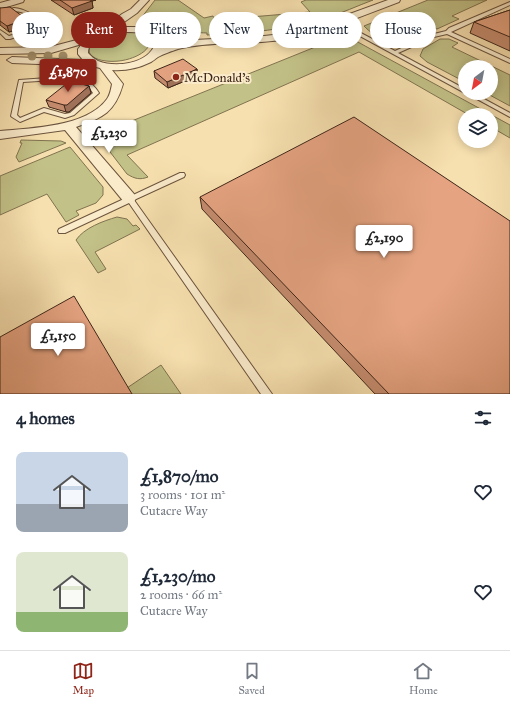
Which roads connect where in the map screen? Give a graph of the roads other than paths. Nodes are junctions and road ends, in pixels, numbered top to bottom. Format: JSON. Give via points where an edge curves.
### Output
{"nodes":[{"id":1,"x":20,"y":0,"type":"edge"},
{"id":2,"x":145,"y":0,"type":"edge"},
{"id":3,"x":396,"y":0,"type":"edge"},
{"id":4,"x":510,"y":3,"type":"edge"},
{"id":5,"x":0,"y":6,"type":"edge"},
{"id":6,"x":134,"y":11,"type":"joint"},
{"id":7,"x":0,"y":13,"type":"edge"},
{"id":8,"x":362,"y":13,"type":"edge"},
{"id":9,"x":127,"y":15,"type":"edge"},
{"id":10,"x":0,"y":32,"type":"edge"},
{"id":11,"x":448,"y":32,"type":"junction"},
{"id":12,"x":362,"y":36,"type":"edge"},
{"id":13,"x":272,"y":38,"type":"edge"},
{"id":14,"x":201,"y":43,"type":"edge"},
{"id":15,"x":71,"y":44,"type":"edge"},
{"id":16,"x":84,"y":48,"type":"edge"},
{"id":17,"x":160,"y":48,"type":"edge"},
{"id":18,"x":172,"y":48,"type":"edge"},
{"id":19,"x":0,"y":51,"type":"edge"},
{"id":20,"x":395,"y":53,"type":"junction"},
{"id":21,"x":156,"y":54,"type":"junction"},
{"id":22,"x":0,"y":60,"type":"edge"},
{"id":23,"x":147,"y":61,"type":"junction"},
{"id":24,"x":510,"y":61,"type":"edge"},
{"id":25,"x":91,"y":63,"type":"junction"},
{"id":26,"x":104,"y":67,"type":"junction"},
{"id":27,"x":115,"y":80,"type":"junction"},
{"id":28,"x":458,"y":87,"type":"edge"},
{"id":29,"x":482,"y":100,"type":"edge"},
{"id":30,"x":510,"y":115,"type":"edge"},
{"id":31,"x":20,"y":120,"type":"junction"},
{"id":32,"x":69,"y":126,"type":"junction"},
{"id":33,"x":17,"y":133,"type":"junction"},
{"id":34,"x":0,"y":134,"type":"edge"},
{"id":35,"x":182,"y":175,"type":"dead end"},
{"id":36,"x":129,"y":198,"type":"junction"},
{"id":37,"x":62,"y":231,"type":"dead end"},
{"id":38,"x":267,"y":394,"type":"edge"}],
"edges":[{"from":1,"to":5,"type":"street"},
{"from":2,"to":6,"type":"street"},
{"from":3,"to":8,"type":"street"},
{"from":4,"to":11,"type":"lane"},
{"from":6,"to":9,"type":"street"},
{"from":7,"to":10,"type":"lane","via":[[10,9],[21,9],[44,26],[8,38]]},
{"from":11,"to":20,"type":"lane","via":[[432,36]]},
{"from":11,"to":24,"type":"lane"},
{"from":12,"to":20,"type":"lane"},
{"from":13,"to":14,"type":"street"},
{"from":15,"to":19,"type":"street","via":[[51,50]]},
{"from":16,"to":25,"type":"street","via":[[83,54]]},
{"from":17,"to":21,"type":"street"},
{"from":18,"to":21,"type":"street"},
{"from":20,"to":28,"type":"lane"},
{"from":21,"to":23,"type":"street"},
{"from":22,"to":25,"type":"street"},
{"from":23,"to":26,"type":"street","via":[[124,67]]},
{"from":23,"to":27,"type":"street"},
{"from":25,"to":26,"type":"street"},
{"from":26,"to":27,"type":"street"},
{"from":27,"to":32,"type":"street","via":[[117,92],[106,107]]},
{"from":29,"to":30,"type":"lane"},
{"from":31,"to":31,"type":"lane","via":[[14,116],[21,81],[71,79],[87,82],[96,91],[95,96],[72,114],[65,116],[44,110]]},
{"from":31,"to":33,"type":"lane"},
{"from":32,"to":33,"type":"street"},
{"from":32,"to":36,"type":"street"},
{"from":33,"to":34,"type":"street"},
{"from":35,"to":36,"type":"lane"},
{"from":36,"to":37,"type":"lane"},
{"from":36,"to":38,"type":"lane"}]}
